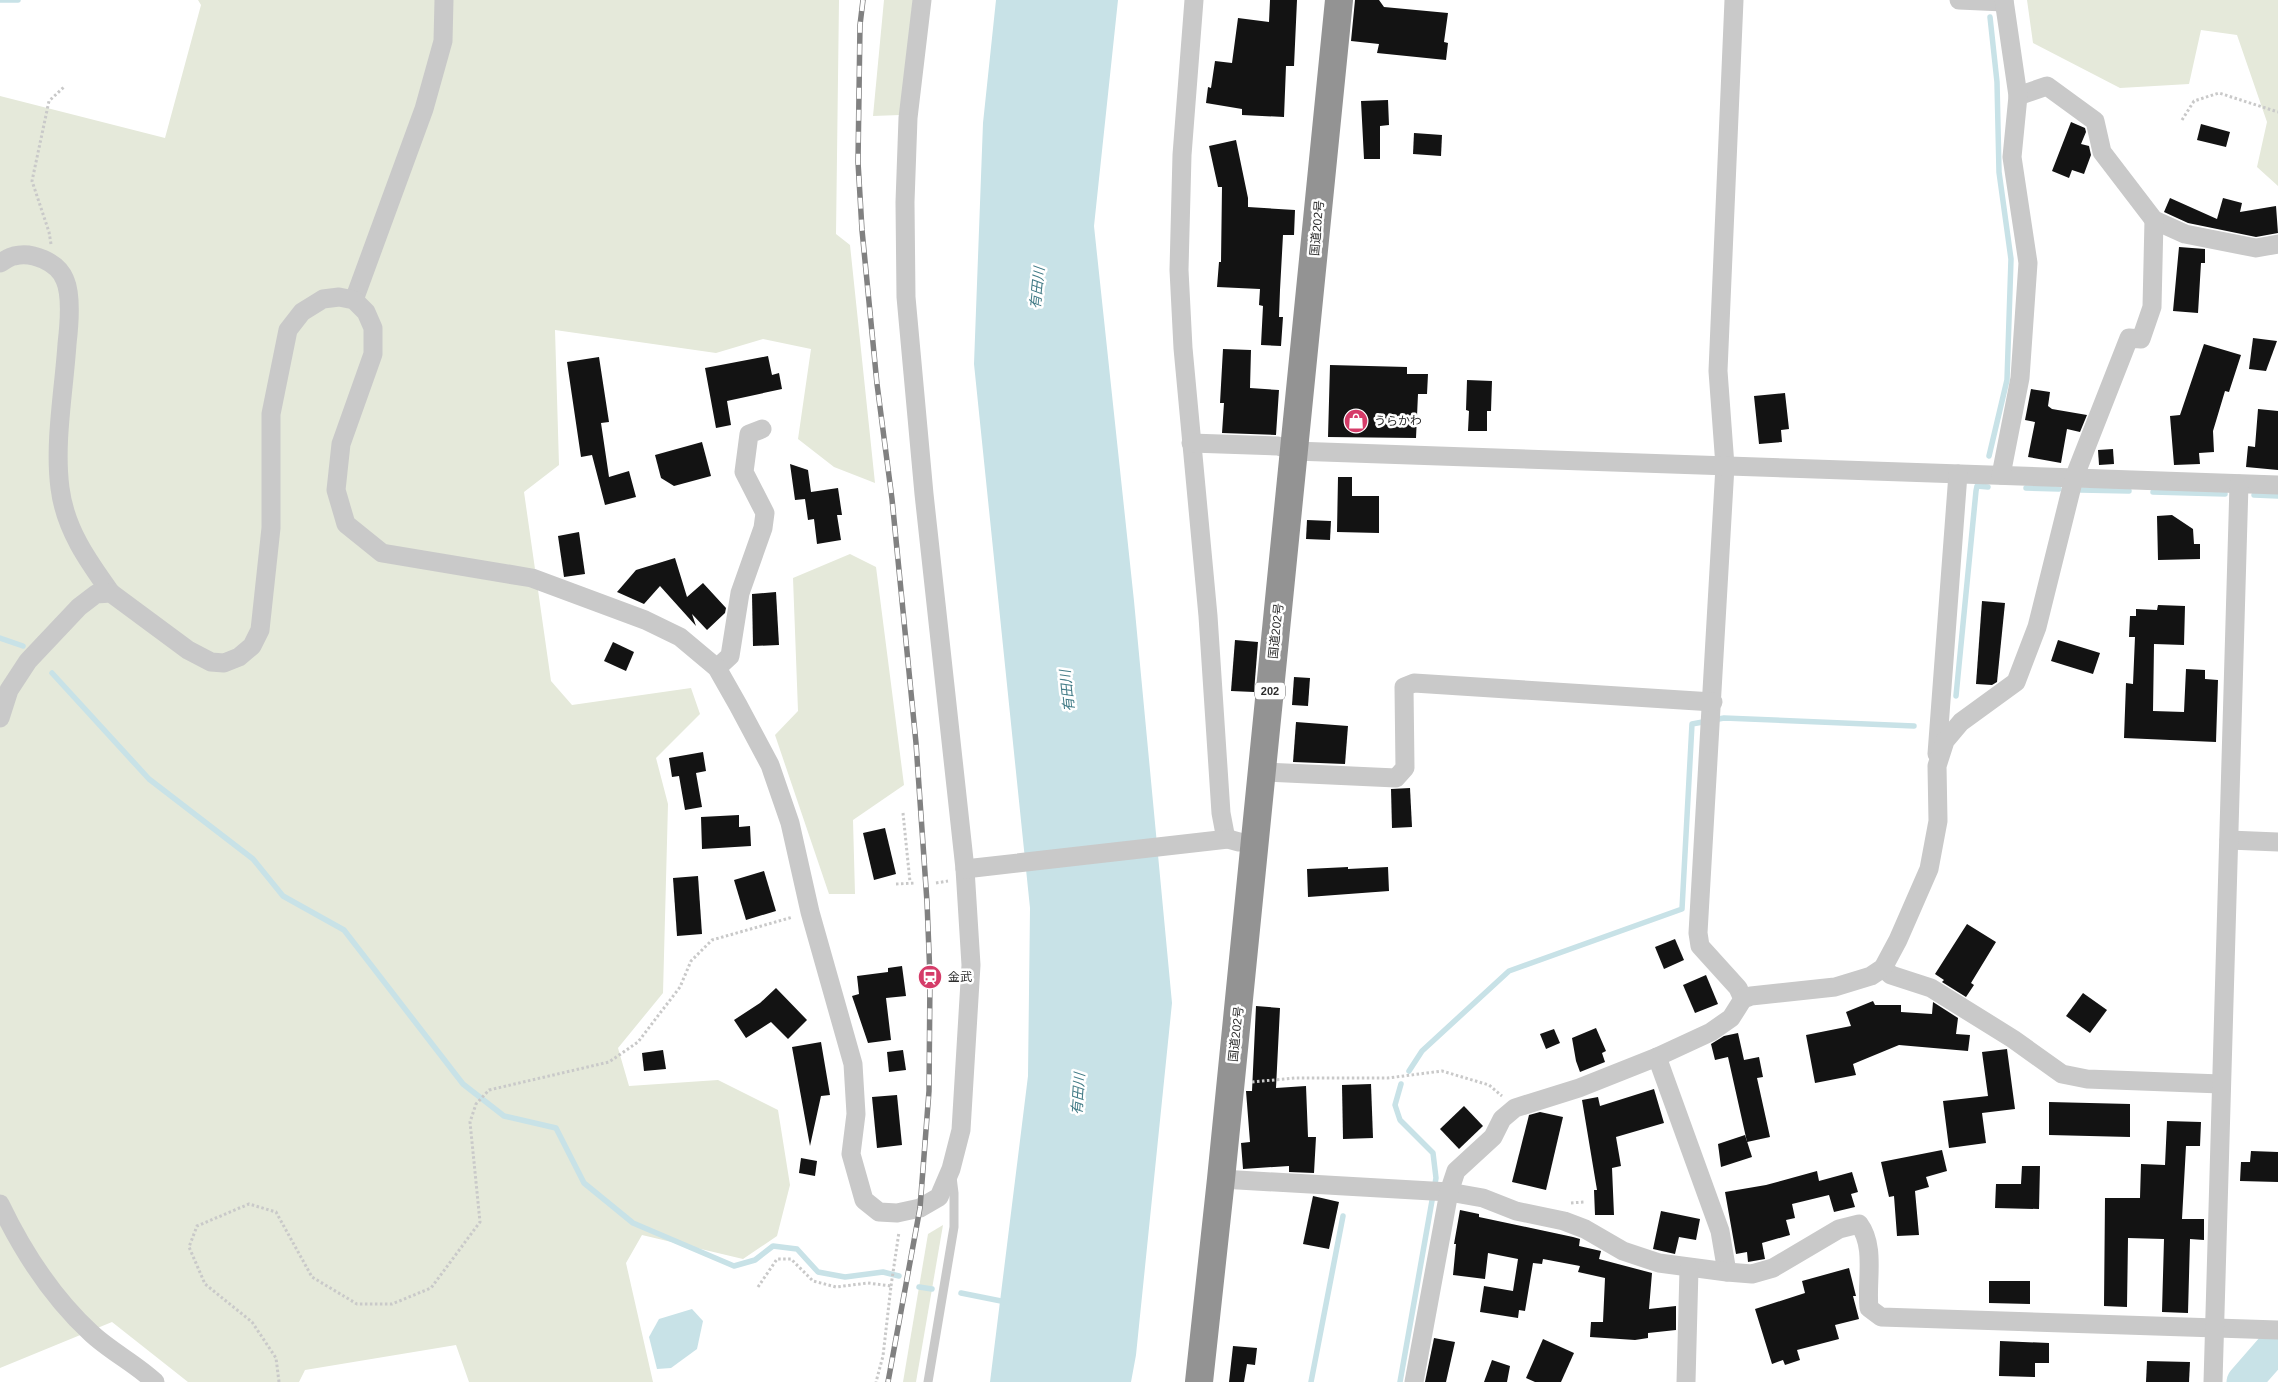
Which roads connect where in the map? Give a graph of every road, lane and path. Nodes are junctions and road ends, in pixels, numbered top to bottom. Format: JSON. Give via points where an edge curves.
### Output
{"nodes":[{"id":1,"x":444,"y":0,"type":"edge"},
{"id":2,"x":922,"y":0,"type":"edge"},
{"id":3,"x":1194,"y":0,"type":"edge"},
{"id":4,"x":1339,"y":0,"type":"edge"},
{"id":5,"x":1734,"y":0,"type":"edge"},
{"id":6,"x":1959,"y":0,"type":"edge"},
{"id":7,"x":2004,"y":1,"type":"edge"},
{"id":8,"x":64,"y":87,"type":"dead end"},
{"id":9,"x":2018,"y":96,"type":"junction"},
{"id":10,"x":2278,"y":112,"type":"edge"},
{"id":11,"x":2182,"y":120,"type":"dead end"},
{"id":12,"x":2154,"y":220,"type":"junction"},
{"id":13,"x":2278,"y":244,"type":"edge"},
{"id":14,"x":0,"y":263,"type":"edge"},
{"id":15,"x":53,"y":264,"type":"junction"},
{"id":16,"x":354,"y":300,"type":"junction"},
{"id":17,"x":762,"y":429,"type":"dead end"},
{"id":18,"x":1191,"y":443,"type":"junction"},
{"id":19,"x":1294,"y":451,"type":"junction"},
{"id":20,"x":1725,"y":466,"type":"junction"},
{"id":21,"x":1958,"y":474,"type":"junction"},
{"id":22,"x":2001,"y":475,"type":"junction"},
{"id":23,"x":2074,"y":478,"type":"junction"},
{"id":24,"x":2240,"y":484,"type":"junction"},
{"id":25,"x":2278,"y":485,"type":"edge"},
{"id":26,"x":111,"y":593,"type":"junction"},
{"id":27,"x":716,"y":668,"type":"junction"},
{"id":28,"x":1712,"y":714,"type":"junction"},
{"id":29,"x":0,"y":718,"type":"edge"},
{"id":30,"x":1937,"y":766,"type":"junction"},
{"id":31,"x":1262,"y":772,"type":"junction"},
{"id":32,"x":903,"y":813,"type":"dead end"},
{"id":33,"x":1228,"y":839,"type":"junction"},
{"id":34,"x":2229,"y":840,"type":"junction"},
{"id":35,"x":2278,"y":842,"type":"edge"},
{"id":36,"x":1254,"y":845,"type":"junction"},
{"id":37,"x":965,"y":869,"type":"junction"},
{"id":38,"x":910,"y":882,"type":"junction"},
{"id":39,"x":916,"y":883,"type":"dead end"},
{"id":40,"x":896,"y":884,"type":"dead end"},
{"id":41,"x":810,"y":912,"type":"junction"},
{"id":42,"x":1883,"y":968,"type":"junction"},
{"id":43,"x":1744,"y":999,"type":"junction"},
{"id":44,"x":1656,"y":1057,"type":"junction"},
{"id":45,"x":1231,"y":1084,"type":"junction"},
{"id":46,"x":2222,"y":1084,"type":"junction"},
{"id":47,"x":1515,"y":1108,"type":"junction"},
{"id":48,"x":951,"y":1170,"type":"junction"},
{"id":49,"x":1221,"y":1179,"type":"junction"},
{"id":50,"x":1439,"y":1191,"type":"junction"},
{"id":51,"x":0,"y":1204,"type":"edge"},
{"id":52,"x":897,"y":1213,"type":"junction"},
{"id":53,"x":1689,"y":1269,"type":"junction"},
{"id":54,"x":1727,"y":1272,"type":"junction"},
{"id":55,"x":891,"y":1286,"type":"junction"},
{"id":56,"x":758,"y":1287,"type":"dead end"},
{"id":57,"x":2214,"y":1328,"type":"junction"},
{"id":58,"x":2277,"y":1330,"type":"edge"},
{"id":59,"x":156,"y":1382,"type":"edge"},
{"id":60,"x":279,"y":1382,"type":"edge"},
{"id":61,"x":876,"y":1382,"type":"edge"},
{"id":62,"x":928,"y":1382,"type":"edge"},
{"id":63,"x":1198,"y":1382,"type":"edge"},
{"id":64,"x":1414,"y":1382,"type":"edge"},
{"id":65,"x":1686,"y":1382,"type":"edge"},
{"id":66,"x":2213,"y":1382,"type":"edge"}],
"edges":[{"from":1,"to":16,"type":"street","via":[[443,41],[424,109]]},
{"from":2,"to":37,"type":"street","via":[[908,118],[906,297]]},
{"from":3,"to":18,"type":"street","via":[[1182,155],[1179,270]]},
{"from":4,"to":19,"type":"highway","name":"国道202号","number":"202"},
{"from":5,"to":20,"type":"street","via":[[1718,371]]},
{"from":6,"to":7,"type":"street"},
{"from":7,"to":9,"type":"street"},
{"from":8,"to":15,"type":"path","via":[[49,101],[32,182],[49,232]]},
{"from":9,"to":12,"type":"street","via":[[2047,86],[2096,121],[2102,152]]},
{"from":9,"to":22,"type":"street","via":[[2012,157],[2028,263],[2020,378]]},
{"from":10,"to":11,"type":"path","via":[[2219,93],[2194,101]]},
{"from":12,"to":13,"type":"street","via":[[2185,234],[2256,248]]},
{"from":12,"to":23,"type":"street","via":[[2152,307],[2142,339],[2129,338]]},
{"from":14,"to":15,"type":"street","via":[[15,256],[37,257]]},
{"from":15,"to":26,"type":"street","via":[[66,279],[70,313],[60,488],[67,522],[86,558]]},
{"from":16,"to":26,"type":"street","via":[[340,297],[323,299],[302,312],[288,330],[271,414],[271,528],[260,630],[252,646],[239,657],[224,663],[211,662],[188,650]]},
{"from":16,"to":27,"type":"street","via":[[366,312],[373,328],[373,354],[341,444],[336,490],[346,524],[382,553],[532,578],[645,620],[680,637]]},
{"from":17,"to":27,"type":"street","via":[[749,434],[744,472],[765,514],[763,528],[740,593],[730,656]]},
{"from":18,"to":19,"type":"street","via":[[1278,446]]},
{"from":18,"to":33,"type":"street","via":[[1221,813]]},
{"from":19,"to":20,"type":"street"},
{"from":19,"to":31,"type":"highway","name":"国道202号","number":"202"},
{"from":20,"to":21,"type":"street"},
{"from":20,"to":28,"type":"street"},
{"from":21,"to":22,"type":"street"},
{"from":21,"to":30,"type":"street"},
{"from":22,"to":23,"type":"street"},
{"from":23,"to":24,"type":"street"},
{"from":23,"to":30,"type":"street","via":[[2037,627],[2016,682],[1961,722],[1945,741]]},
{"from":24,"to":25,"type":"street"},
{"from":24,"to":34,"type":"street"},
{"from":26,"to":29,"type":"street","via":[[96,594],[78,607],[28,661],[10,690]]},
{"from":27,"to":41,"type":"street","via":[[770,765],[790,823]]},
{"from":28,"to":31,"type":"street","via":[[1414,683],[1404,687],[1405,768],[1396,778]]},
{"from":28,"to":43,"type":"street","via":[[1698,933],[1700,946]]},
{"from":30,"to":42,"type":"street","via":[[1938,821],[1929,869]]},
{"from":31,"to":36,"type":"highway","name":"国道202号","number":"202"},
{"from":32,"to":38,"type":"path"},
{"from":33,"to":36,"type":"street"},
{"from":33,"to":37,"type":"street"},
{"from":34,"to":35,"type":"street"},
{"from":34,"to":46,"type":"street"},
{"from":36,"to":45,"type":"highway","name":"国道202号","number":"202"},
{"from":37,"to":48,"type":"street","via":[[971,965],[961,1130]]},
{"from":38,"to":39,"type":"path"},
{"from":38,"to":40,"type":"path"},
{"from":41,"to":52,"type":"street","via":[[853,1064],[856,1114],[851,1154],[858,1184],[864,1200],[879,1212]]},
{"from":41,"to":60,"type":"path","via":[[712,940],[691,961],[680,987],[638,1042],[609,1062],[489,1090],[476,1104],[470,1122],[480,1222],[431,1288],[392,1304],[357,1304],[312,1277],[276,1212],[249,1204],[197,1226],[189,1247],[205,1284],[252,1322],[276,1358]]},
{"from":42,"to":43,"type":"street","via":[[1871,976],[1835,987]]},
{"from":42,"to":46,"type":"street","via":[[1890,975],[1931,988],[2062,1074],[2087,1079]]},
{"from":43,"to":44,"type":"street","via":[[1731,1018],[1711,1032]]},
{"from":44,"to":47,"type":"street","via":[[1579,1088]]},
{"from":44,"to":54,"type":"street","via":[[1720,1231]]},
{"from":45,"to":47,"type":"path","via":[[1296,1078],[1388,1078],[1442,1071],[1489,1085]]},
{"from":45,"to":49,"type":"highway","name":"国道202号","number":"202"},
{"from":46,"to":57,"type":"street"},
{"from":47,"to":50,"type":"street","via":[[1502,1119],[1493,1137]]},
{"from":48,"to":52,"type":"street","via":[[939,1197],[920,1208]]},
{"from":48,"to":62,"type":"lane","via":[[954,1227]]},
{"from":49,"to":50,"type":"street"},
{"from":49,"to":63,"type":"highway","name":"国道202号","number":"202"},
{"from":50,"to":53,"type":"street","via":[[1483,1198],[1516,1211],[1564,1221],[1623,1251]]},
{"from":50,"to":64,"type":"street"},
{"from":51,"to":59,"type":"street","via":[[16,1237],[55,1293],[91,1333]]},
{"from":52,"to":55,"type":"path","via":[[899,1236]]},
{"from":53,"to":54,"type":"street"},
{"from":53,"to":65,"type":"street"},
{"from":54,"to":57,"type":"street","via":[[1752,1274],[1773,1268],[1839,1229],[1859,1224],[1869,1244],[1868,1308],[1880,1317]]},
{"from":55,"to":56,"type":"path","via":[[868,1283],[836,1287],[813,1281],[791,1259],[777,1259]]},
{"from":55,"to":61,"type":"path","via":[[883,1356]]},
{"from":57,"to":58,"type":"street"},
{"from":57,"to":66,"type":"street"}]}
